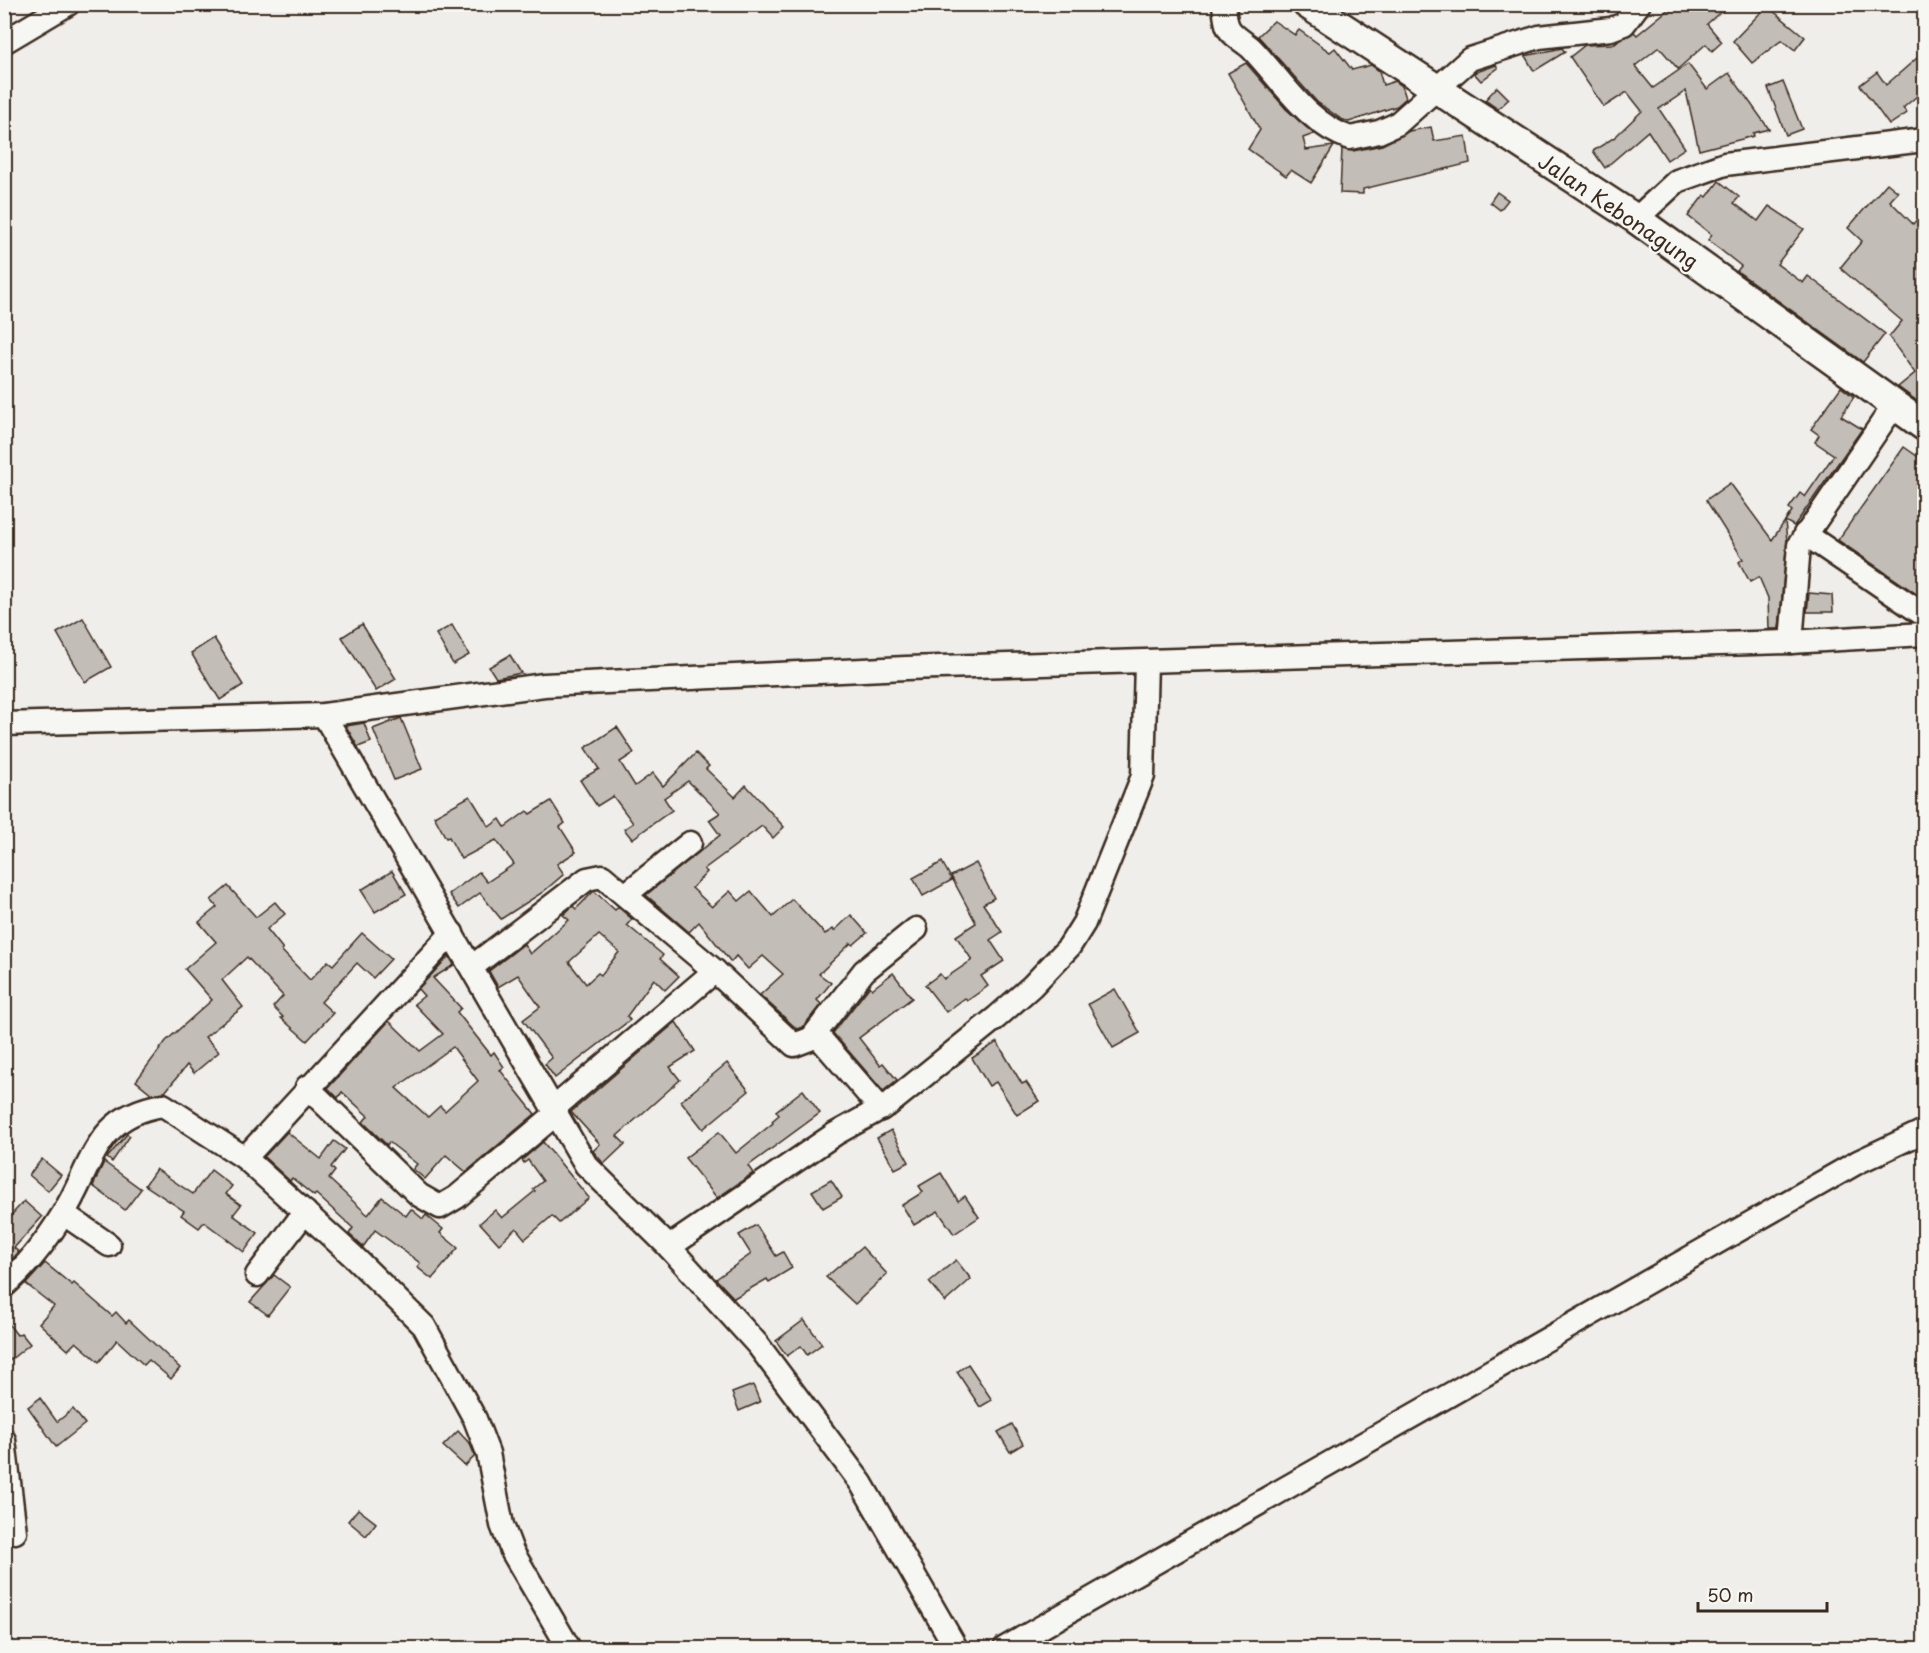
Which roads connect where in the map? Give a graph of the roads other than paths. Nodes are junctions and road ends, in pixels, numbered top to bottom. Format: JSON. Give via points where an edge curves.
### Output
{"nodes":[{"id":1,"x":68,"y":4,"type":"edge"},
{"id":2,"x":1224,"y":4,"type":"edge"},
{"id":3,"x":1307,"y":4,"type":"edge"},
{"id":4,"x":1639,"y":4,"type":"edge"},
{"id":5,"x":4,"y":42,"type":"edge"},
{"id":6,"x":1436,"y":88,"type":"junction"},
{"id":7,"x":1924,"y":140,"type":"edge"},
{"id":8,"x":1636,"y":219,"type":"junction"},
{"id":9,"x":1895,"y":404,"type":"junction"},
{"id":10,"x":1924,"y":426,"type":"edge"},
{"id":11,"x":1805,"y":534,"type":"junction"},
{"id":12,"x":1924,"y":615,"type":"edge"},
{"id":13,"x":1924,"y":634,"type":"edge"},
{"id":14,"x":1791,"y":642,"type":"junction"},
{"id":15,"x":1146,"y":662,"type":"junction"},
{"id":16,"x":324,"y":715,"type":"junction"},
{"id":17,"x":4,"y":724,"type":"edge"},
{"id":18,"x":690,"y":843,"type":"dead end"},
{"id":19,"x":625,"y":896,"type":"junction"},
{"id":20,"x":916,"y":929,"type":"dead end"},
{"id":21,"x":453,"y":933,"type":"junction"},
{"id":22,"x":473,"y":966,"type":"junction"},
{"id":23,"x":715,"y":971,"type":"junction"},
{"id":24,"x":814,"y":1035,"type":"junction"},
{"id":25,"x":307,"y":1087,"type":"junction"},
{"id":26,"x":881,"y":1109,"type":"junction"},
{"id":27,"x":555,"y":1111,"type":"junction"},
{"id":28,"x":1924,"y":1131,"type":"edge"},
{"id":29,"x":245,"y":1158,"type":"junction"},
{"id":30,"x":305,"y":1212,"type":"junction"},
{"id":31,"x":64,"y":1214,"type":"junction"},
{"id":32,"x":109,"y":1245,"type":"dead end"},
{"id":33,"x":669,"y":1247,"type":"junction"},
{"id":34,"x":257,"y":1275,"type":"dead end"},
{"id":35,"x":4,"y":1286,"type":"edge"},
{"id":36,"x":4,"y":1440,"type":"edge"},
{"id":37,"x":15,"y":1532,"type":"dead end"},
{"id":38,"x":569,"y":1648,"type":"edge"},
{"id":39,"x":956,"y":1648,"type":"edge"},
{"id":40,"x":1005,"y":1648,"type":"edge"}],
"edges":[{"from":1,"to":5,"type":"street"},
{"from":2,"to":6,"type":"street","via":[[1232,32],[1297,101],[1341,135],[1361,137],[1389,129]]},
{"from":3,"to":6,"type":"main road","name":"Jalan Kebonagung"},
{"from":4,"to":6,"type":"street","via":[[1624,24],[1611,29],[1539,37],[1478,55]]},
{"from":6,"to":8,"type":"main road","name":"Jalan Kebonagung"},
{"from":7,"to":8,"type":"street","via":[[1725,164],[1677,181]]},
{"from":8,"to":9,"type":"main road","name":"Jalan Kebonagung"},
{"from":9,"to":10,"type":"main road","name":"Jalan Kebonagung"},
{"from":9,"to":11,"type":"street"},
{"from":11,"to":12,"type":"street"},
{"from":11,"to":14,"type":"street","via":[[1797,560]]},
{"from":13,"to":14,"type":"street"},
{"from":14,"to":15,"type":"street"},
{"from":15,"to":16,"type":"street","via":[[906,668],[544,685]]},
{"from":15,"to":26,"type":"street","via":[[1143,776],[1084,923],[1069,947],[1032,986]]},
{"from":16,"to":17,"type":"street"},
{"from":16,"to":21,"type":"street"},
{"from":18,"to":19,"type":"street"},
{"from":19,"to":22,"type":"street","via":[[602,876],[587,879]]},
{"from":19,"to":23,"type":"street"},
{"from":20,"to":24,"type":"street","via":[[864,971]]},
{"from":21,"to":22,"type":"street"},
{"from":21,"to":25,"type":"street"},
{"from":22,"to":27,"type":"street"},
{"from":23,"to":24,"type":"street","via":[[794,1045]]},
{"from":23,"to":27,"type":"street"},
{"from":24,"to":26,"type":"street"},
{"from":25,"to":27,"type":"street","via":[[419,1196],[440,1207],[457,1197]]},
{"from":25,"to":29,"type":"street"},
{"from":26,"to":33,"type":"street","via":[[835,1134]]},
{"from":27,"to":33,"type":"street","via":[[586,1165]]},
{"from":28,"to":40,"type":"street","via":[[1828,1178]]},
{"from":29,"to":30,"type":"street"},
{"from":29,"to":31,"type":"street","via":[[163,1104],[144,1108],[123,1117],[101,1140]]},
{"from":30,"to":34,"type":"street"},
{"from":30,"to":38,"type":"street","via":[[424,1326],[476,1419],[510,1548]]},
{"from":31,"to":32,"type":"street"},
{"from":31,"to":35,"type":"street"},
{"from":33,"to":39,"type":"street","via":[[758,1345],[861,1483]]},
{"from":36,"to":37,"type":"street"}]}
